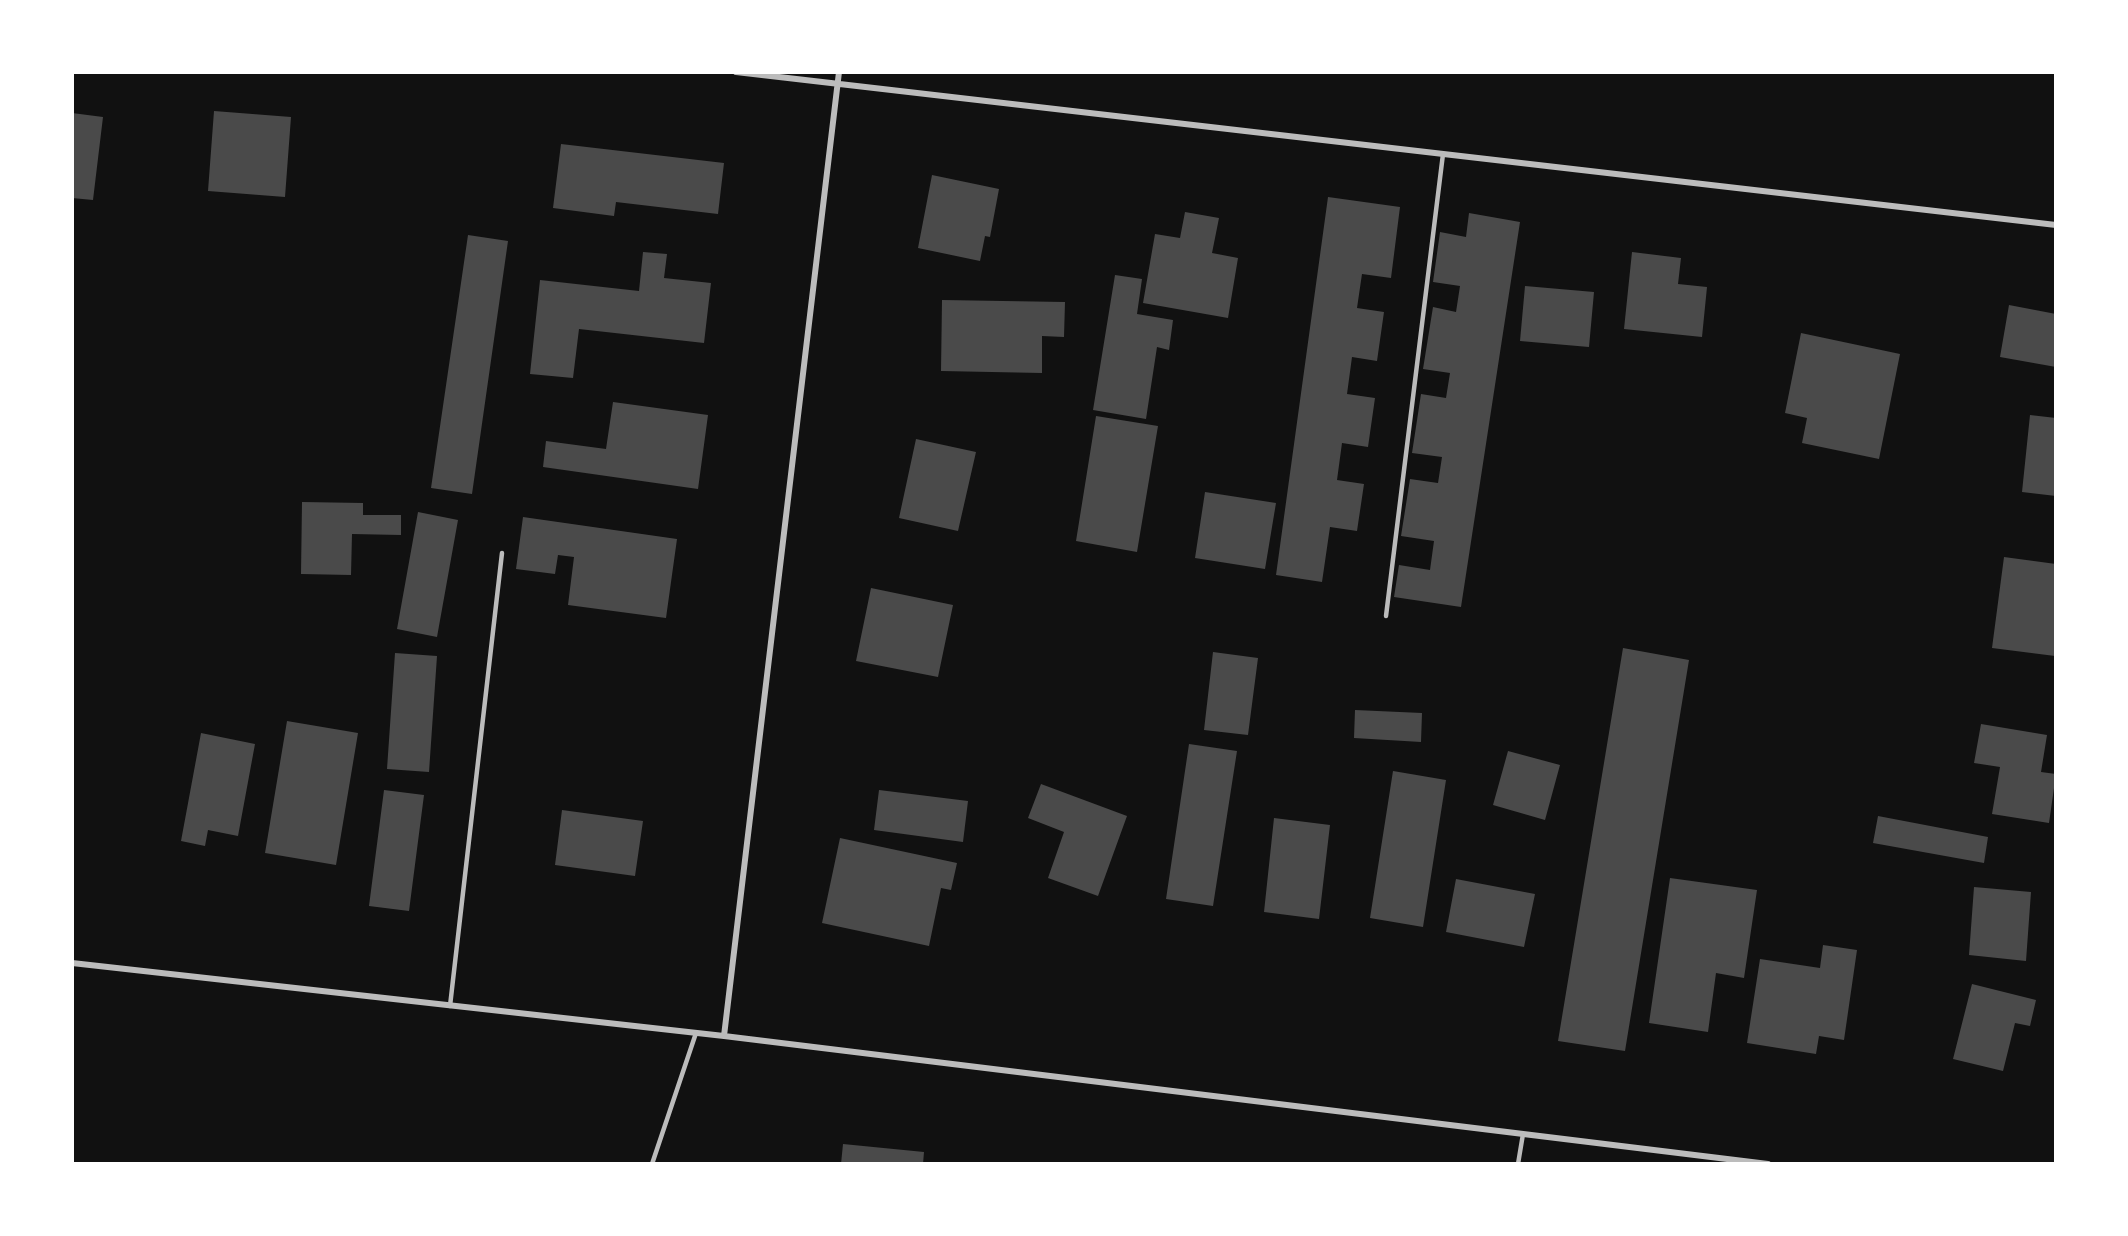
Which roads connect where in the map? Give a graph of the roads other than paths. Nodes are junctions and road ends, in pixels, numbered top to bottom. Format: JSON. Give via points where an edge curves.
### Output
{"nodes":[{"id":1,"x":736,"y":72,"type":"edge"},
{"id":2,"x":839,"y":72,"type":"edge"},
{"id":3,"x":838,"y":84,"type":"junction"},
{"id":4,"x":1443,"y":154,"type":"junction"},
{"id":5,"x":2056,"y":225,"type":"edge"},
{"id":6,"x":502,"y":553,"type":"dead end"},
{"id":7,"x":1386,"y":616,"type":"dead end"},
{"id":8,"x":72,"y":963,"type":"edge"},
{"id":9,"x":450,"y":1006,"type":"junction"},
{"id":10,"x":696,"y":1033,"type":"junction"},
{"id":11,"x":724,"y":1036,"type":"junction"},
{"id":12,"x":1523,"y":1134,"type":"junction"},
{"id":13,"x":652,"y":1164,"type":"edge"},
{"id":14,"x":1518,"y":1164,"type":"edge"},
{"id":15,"x":1767,"y":1164,"type":"edge"}],
"edges":[{"from":1,"to":3,"type":"street"},
{"from":2,"to":3,"type":"street"},
{"from":3,"to":4,"type":"street"},
{"from":3,"to":11,"type":"street"},
{"from":4,"to":5,"type":"street"},
{"from":4,"to":7,"type":"lane"},
{"from":6,"to":9,"type":"lane"},
{"from":8,"to":9,"type":"street"},
{"from":9,"to":10,"type":"street"},
{"from":10,"to":11,"type":"street"},
{"from":10,"to":13,"type":"lane"},
{"from":11,"to":12,"type":"street"},
{"from":12,"to":14,"type":"lane"},
{"from":12,"to":15,"type":"street"}]}
